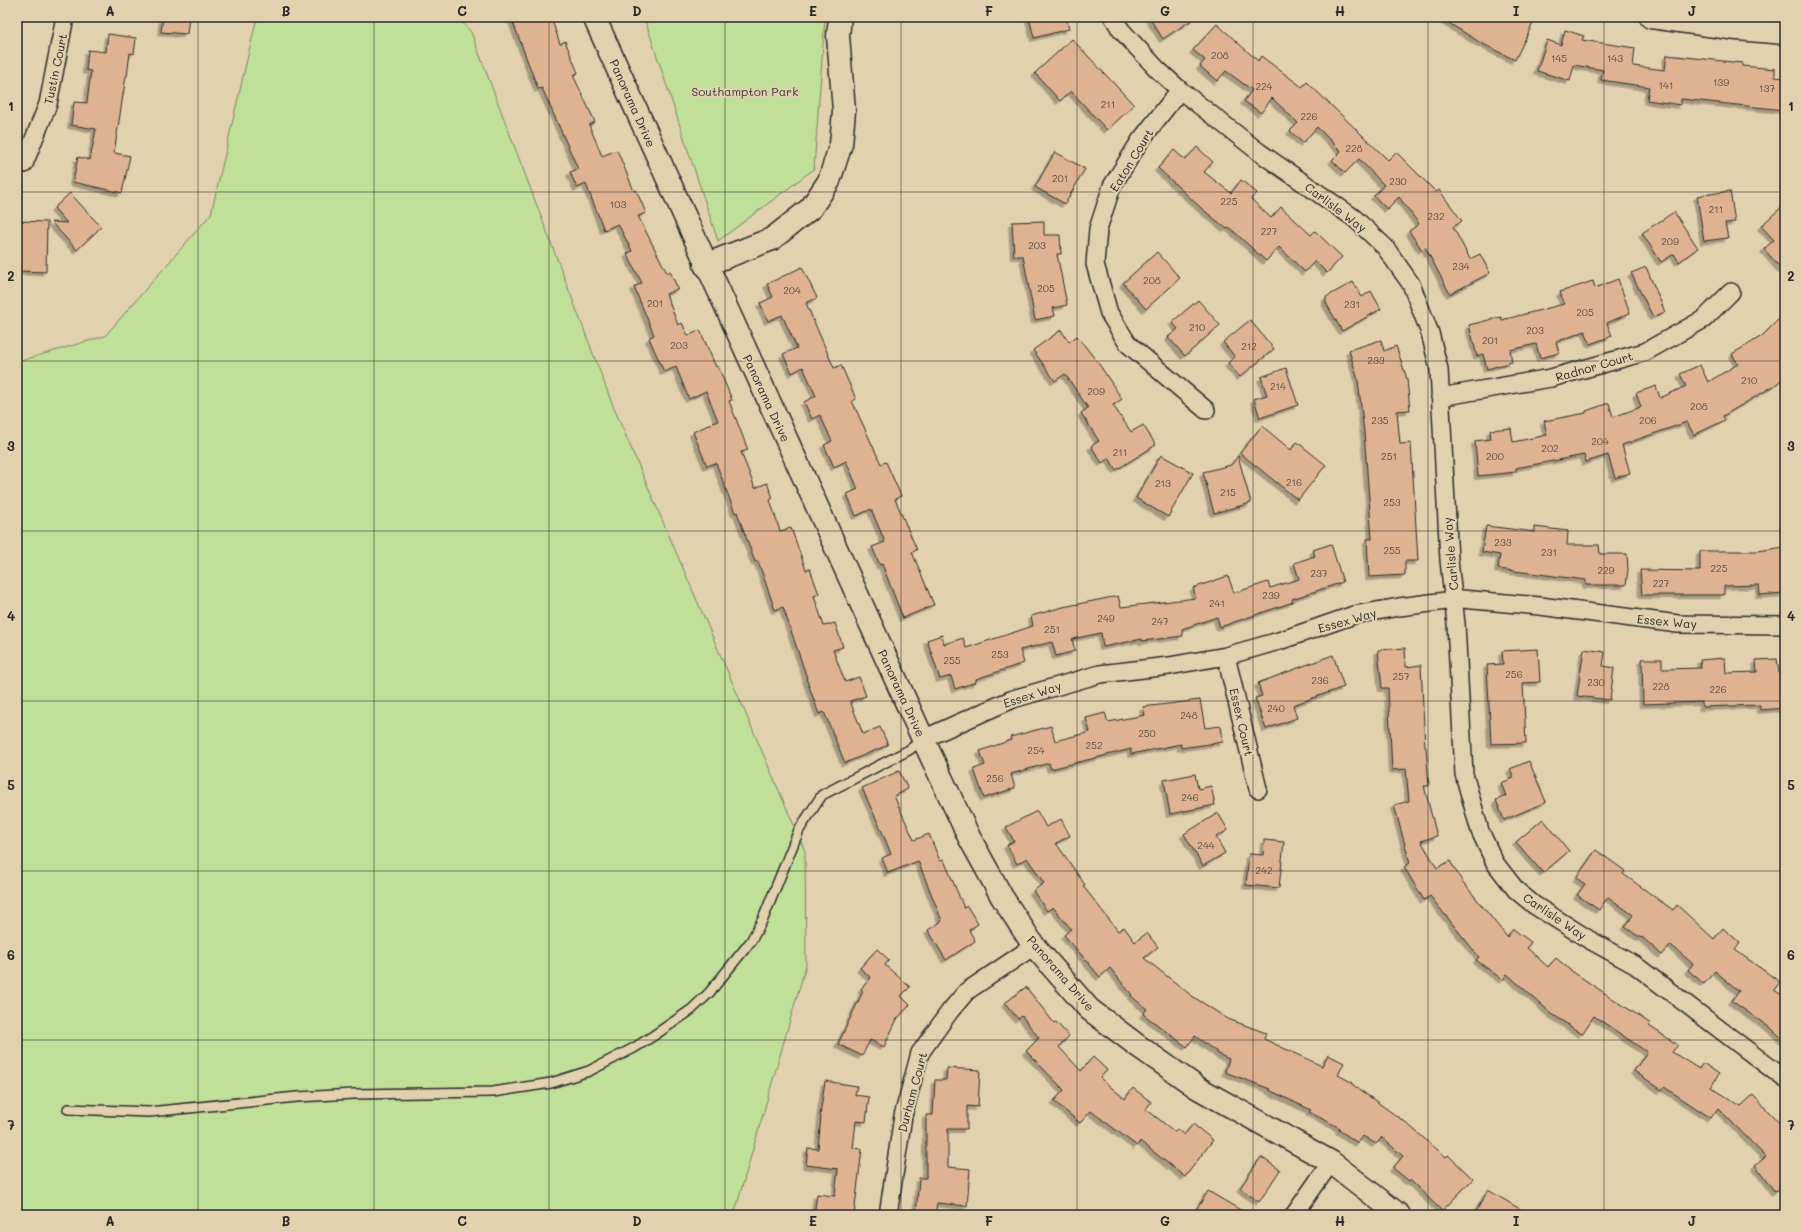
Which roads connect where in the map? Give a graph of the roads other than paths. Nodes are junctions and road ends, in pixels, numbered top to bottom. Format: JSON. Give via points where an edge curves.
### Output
{"nodes":[{"id":1,"x":65,"y":17,"type":"edge"},
{"id":2,"x":594,"y":17,"type":"edge"},
{"id":3,"x":840,"y":17,"type":"edge"},
{"id":4,"x":1113,"y":17,"type":"edge"},
{"id":5,"x":1651,"y":17,"type":"edge"},
{"id":6,"x":1777,"y":27,"type":"edge"},
{"id":7,"x":1180,"y":90,"type":"junction"},
{"id":8,"x":24,"y":164,"type":"dead end"},
{"id":9,"x":705,"y":265,"type":"junction"},
{"id":10,"x":1731,"y":292,"type":"dead end"},
{"id":11,"x":1440,"y":397,"type":"junction"},
{"id":12,"x":1206,"y":410,"type":"dead end"},
{"id":13,"x":1454,"y":600,"type":"junction"},
{"id":14,"x":1785,"y":625,"type":"edge"},
{"id":15,"x":1226,"y":656,"type":"junction"},
{"id":16,"x":923,"y":739,"type":"junction"},
{"id":17,"x":1258,"y":789,"type":"dead end"},
{"id":18,"x":1034,"y":946,"type":"junction"},
{"id":19,"x":1785,"y":1080,"type":"edge"},
{"id":20,"x":68,"y":1109,"type":"dead end"},
{"id":21,"x":1331,"y":1162,"type":"junction"},
{"id":22,"x":888,"y":1215,"type":"edge"},
{"id":23,"x":1294,"y":1215,"type":"edge"},
{"id":24,"x":1399,"y":1215,"type":"edge"}],
"edges":[{"from":1,"to":8,"type":"street","name":"Tustin Court","via":[[48,104]]},
{"from":2,"to":9,"type":"street","name":"Panorama Drive"},
{"from":3,"to":9,"type":"street","via":[[838,36],[843,118],[841,144],[829,181],[811,208],[772,239]]},
{"from":4,"to":7,"type":"street","name":"Carlisle Way","via":[[1121,30]]},
{"from":5,"to":6,"type":"street","via":[[1738,29]]},
{"from":7,"to":11,"type":"street","name":"Carlisle Way","via":[[1259,152],[1354,218],[1385,247],[1411,284],[1430,333],[1439,369]]},
{"from":7,"to":12,"type":"street","name":"Eaton Court","via":[[1140,141],[1112,186],[1098,229],[1095,264],[1110,313],[1128,344]]},
{"from":9,"to":16,"type":"street","name":"Panorama Drive"},
{"from":10,"to":11,"type":"street","name":"Radnor Court","via":[[1704,319],[1645,352],[1551,378]]},
{"from":11,"to":13,"type":"street","name":"Carlisle Way","via":[[1449,560]]},
{"from":13,"to":14,"type":"street","name":"Essex Way","via":[[1540,606],[1678,624]]},
{"from":13,"to":15,"type":"street","name":"Essex Way","via":[[1354,615]]},
{"from":13,"to":19,"type":"street","name":"Carlisle Way","via":[[1464,774],[1480,831],[1495,863],[1516,890],[1534,905],[1635,965]]},
{"from":15,"to":16,"type":"street","name":"Essex Way","via":[[1100,674],[1013,699]]},
{"from":15,"to":17,"type":"street","name":"Essex Court"},
{"from":16,"to":18,"type":"street","name":"Panorama Drive","via":[[1002,897]]},
{"from":16,"to":20,"type":"lane","via":[[909,750],[822,795],[799,830],[751,941],[709,993],[691,1010],[653,1036],[589,1071],[551,1083],[492,1092],[290,1097],[149,1112]]},
{"from":18,"to":21,"type":"street","name":"Panorama Drive","via":[[1089,1009],[1138,1046],[1198,1088]]},
{"from":18,"to":22,"type":"street","name":"Durham Court","via":[[967,991],[920,1052],[903,1116]]},
{"from":21,"to":23,"type":"street"},
{"from":21,"to":24,"type":"street","name":"Panorama Drive"}]}
